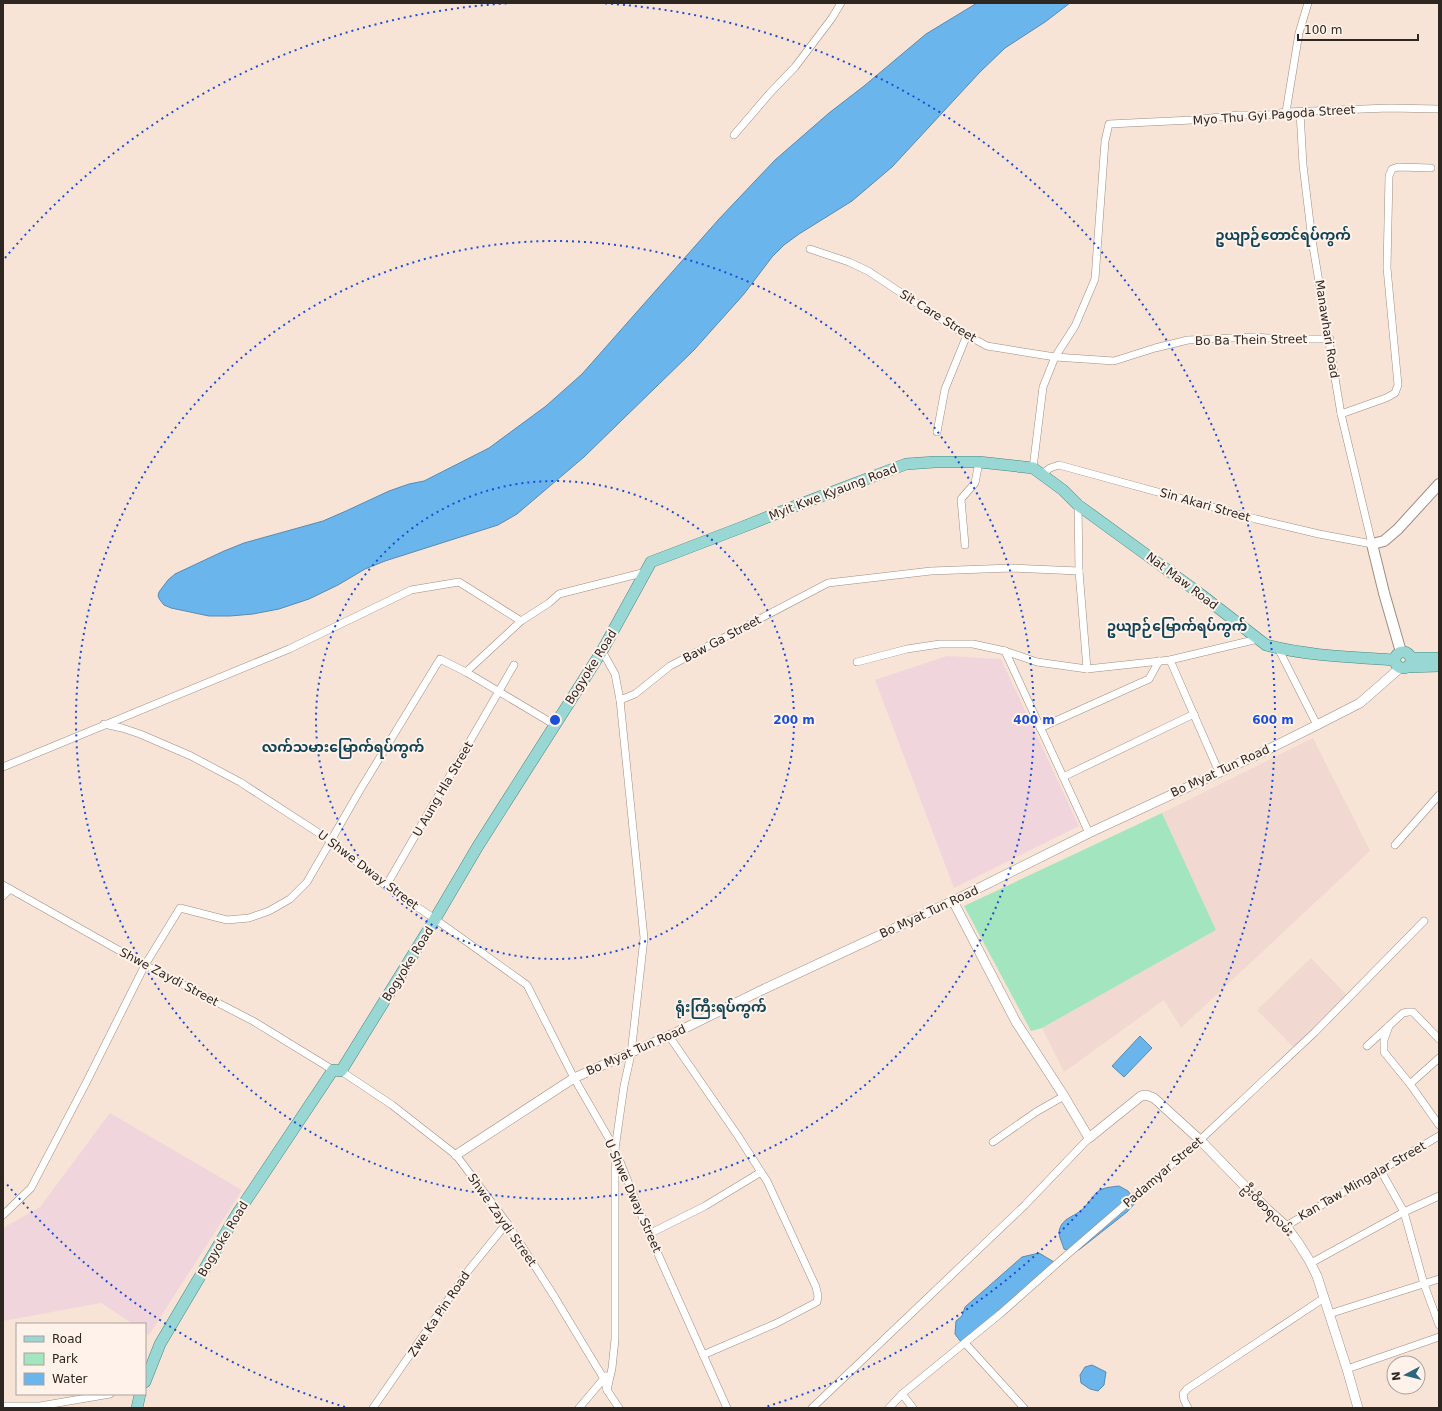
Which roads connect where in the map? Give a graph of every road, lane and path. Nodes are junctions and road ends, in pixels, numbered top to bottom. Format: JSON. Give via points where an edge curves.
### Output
{"nodes":[{"id":1,"x":841,"y":3,"type":"edge"},
{"id":2,"x":1308,"y":3,"type":"edge"},
{"id":3,"x":1439,"y":109,"type":"edge"},
{"id":4,"x":1286,"y":112,"type":"junction"},
{"id":5,"x":1300,"y":112,"type":"junction"},
{"id":6,"x":734,"y":135,"type":"dead end"},
{"id":7,"x":1431,"y":168,"type":"dead end"},
{"id":8,"x":810,"y":249,"type":"dead end"},
{"id":9,"x":967,"y":335,"type":"junction"},
{"id":10,"x":1330,"y":338,"type":"junction"},
{"id":11,"x":1055,"y":357,"type":"junction"},
{"id":12,"x":1342,"y":414,"type":"junction"},
{"id":13,"x":936,"y":432,"type":"dead end"},
{"id":14,"x":979,"y":462,"type":"junction"},
{"id":15,"x":1037,"y":472,"type":"junction"},
{"id":16,"x":1439,"y":484,"type":"edge"},
{"id":17,"x":1078,"y":504,"type":"junction"},
{"id":18,"x":1372,"y":544,"type":"junction"},
{"id":19,"x":965,"y":545,"type":"dead end"},
{"id":20,"x":1079,"y":571,"type":"junction"},
{"id":21,"x":646,"y":572,"type":"junction"},
{"id":22,"x":521,"y":621,"type":"junction"},
{"id":23,"x":1258,"y":639,"type":"junction"},
{"id":24,"x":1278,"y":648,"type":"junction"},
{"id":25,"x":602,"y":651,"type":"junction"},
{"id":26,"x":1005,"y":651,"type":"junction"},
{"id":27,"x":1439,"y":658,"type":"edge"},
{"id":28,"x":1170,"y":660,"type":"junction"},
{"id":29,"x":1159,"y":661,"type":"junction"},
{"id":30,"x":1403,"y":661,"type":"junction"},
{"id":31,"x":857,"y":662,"type":"dead end"},
{"id":32,"x":514,"y":665,"type":"dead end"},
{"id":33,"x":1439,"y":666,"type":"edge"},
{"id":34,"x":1087,"y":669,"type":"junction"},
{"id":35,"x":466,"y":672,"type":"junction"},
{"id":36,"x":499,"y":692,"type":"junction"},
{"id":37,"x":620,"y":700,"type":"junction"},
{"id":38,"x":1194,"y":714,"type":"junction"},
{"id":39,"x":104,"y":724,"type":"junction"},
{"id":40,"x":555,"y":725,"type":"junction"},
{"id":41,"x":1317,"y":725,"type":"junction"},
{"id":42,"x":1040,"y":728,"type":"junction"},
{"id":43,"x":3,"y":767,"type":"edge"},
{"id":44,"x":1219,"y":772,"type":"junction"},
{"id":45,"x":1063,"y":777,"type":"junction"},
{"id":46,"x":1439,"y":795,"type":"edge"},
{"id":47,"x":1089,"y":832,"type":"junction"},
{"id":48,"x":331,"y":841,"type":"junction"},
{"id":49,"x":1395,"y":845,"type":"dead end"},
{"id":50,"x":386,"y":886,"type":"junction"},
{"id":51,"x":6,"y":887,"type":"edge"},
{"id":52,"x":3,"y":896,"type":"edge"},
{"id":53,"x":953,"y":901,"type":"junction"},
{"id":54,"x":435,"y":919,"type":"junction"},
{"id":55,"x":1424,"y":921,"type":"dead end"},
{"id":56,"x":145,"y":965,"type":"junction"},
{"id":57,"x":1389,"y":1026,"type":"junction"},
{"id":58,"x":669,"y":1036,"type":"junction"},
{"id":59,"x":1439,"y":1040,"type":"edge"},
{"id":60,"x":1367,"y":1046,"type":"dead end"},
{"id":61,"x":631,"y":1054,"type":"junction"},
{"id":62,"x":1439,"y":1058,"type":"edge"},
{"id":63,"x":337,"y":1070,"type":"junction"},
{"id":64,"x":574,"y":1078,"type":"junction"},
{"id":65,"x":1410,"y":1084,"type":"junction"},
{"id":66,"x":1064,"y":1096,"type":"junction"},
{"id":67,"x":1439,"y":1125,"type":"edge"},
{"id":68,"x":1439,"y":1136,"type":"edge"},
{"id":69,"x":1089,"y":1138,"type":"junction"},
{"id":70,"x":1200,"y":1140,"type":"junction"},
{"id":71,"x":993,"y":1142,"type":"dead end"},
{"id":72,"x":615,"y":1149,"type":"junction"},
{"id":73,"x":456,"y":1155,"type":"junction"},
{"id":74,"x":1381,"y":1171,"type":"junction"},
{"id":75,"x":761,"y":1172,"type":"junction"},
{"id":76,"x":1439,"y":1196,"type":"edge"},
{"id":77,"x":1404,"y":1212,"type":"junction"},
{"id":78,"x":3,"y":1215,"type":"edge"},
{"id":79,"x":507,"y":1223,"type":"junction"},
{"id":80,"x":1286,"y":1226,"type":"junction"},
{"id":81,"x":650,"y":1234,"type":"junction"},
{"id":82,"x":1311,"y":1263,"type":"junction"},
{"id":83,"x":1439,"y":1279,"type":"edge"},
{"id":84,"x":1424,"y":1284,"type":"junction"},
{"id":85,"x":1324,"y":1298,"type":"junction"},
{"id":86,"x":1329,"y":1314,"type":"junction"},
{"id":87,"x":1439,"y":1325,"type":"edge"},
{"id":88,"x":1439,"y":1337,"type":"edge"},
{"id":89,"x":965,"y":1343,"type":"junction"},
{"id":90,"x":703,"y":1355,"type":"junction"},
{"id":91,"x":612,"y":1368,"type":"junction"},
{"id":92,"x":1348,"y":1368,"type":"junction"},
{"id":93,"x":146,"y":1379,"type":"edge"},
{"id":94,"x":604,"y":1379,"type":"junction"},
{"id":95,"x":607,"y":1390,"type":"junction"},
{"id":96,"x":902,"y":1394,"type":"junction"},
{"id":97,"x":104,"y":1395,"type":"edge"},
{"id":98,"x":140,"y":1395,"type":"edge"},
{"id":99,"x":3,"y":1406,"type":"edge"},
{"id":100,"x":1356,"y":1407,"type":"edge"},
{"id":101,"x":137,"y":1408,"type":"edge"},
{"id":102,"x":373,"y":1408,"type":"edge"},
{"id":103,"x":579,"y":1408,"type":"edge"},
{"id":104,"x":619,"y":1408,"type":"edge"},
{"id":105,"x":727,"y":1408,"type":"edge"},
{"id":106,"x":812,"y":1408,"type":"edge"},
{"id":107,"x":889,"y":1408,"type":"edge"},
{"id":108,"x":913,"y":1408,"type":"edge"},
{"id":109,"x":1024,"y":1408,"type":"edge"},
{"id":110,"x":1188,"y":1408,"type":"edge"}],
"edges":[{"from":1,"to":6,"type":"street","via":[[795,67]]},
{"from":2,"to":4,"type":"street","via":[[1299,33]]},
{"from":3,"to":5,"type":"street","name":"Myo Thu Gyi Pagoda Street","via":[[1389,108]]},
{"from":4,"to":5,"type":"street","name":"Myo Thu Gyi Pagoda Street"},
{"from":4,"to":11,"type":"street","name":"Myo Thu Gyi Pagoda Street","via":[[1109,124],[1105,141],[1096,279],[1075,326]]},
{"from":5,"to":10,"type":"street","name":"Manawhari Road","via":[[1312,240]]},
{"from":7,"to":12,"type":"street","via":[[1398,167],[1392,169],[1389,176],[1387,268],[1398,384],[1395,394]]},
{"from":8,"to":9,"type":"street","name":"Sit Care Street","via":[[868,271]]},
{"from":9,"to":11,"type":"street","name":"Sit Care Street","via":[[987,346]]},
{"from":9,"to":13,"type":"street","via":[[945,389]]},
{"from":10,"to":11,"type":"street","name":"Bo Ba Thein Street","via":[[1253,337],[1188,340],[1114,361]]},
{"from":10,"to":12,"type":"street","name":"Manawhari Road"},
{"from":11,"to":15,"type":"street","via":[[1043,387]]},
{"from":12,"to":18,"type":"street","name":"Manawhari Road"},
{"from":14,"to":15,"type":"main road","name":"Myit Kwe Kyaung Road"},
{"from":14,"to":19,"type":"street","via":[[975,483],[961,499]]},
{"from":14,"to":21,"type":"main road","name":"Myit Kwe Kyaung Road","via":[[906,464],[651,562]]},
{"from":15,"to":17,"type":"main road","name":"Nat Maw Road"},
{"from":15,"to":18,"type":"street","name":"Sin Akari Street","via":[[1059,465],[1256,519]]},
{"from":16,"to":18,"type":"main road","via":[[1398,529],[1384,541]]},
{"from":17,"to":20,"type":"street"},
{"from":17,"to":23,"type":"main road","name":"Nat Maw Road"},
{"from":18,"to":30,"type":"main road"},
{"from":20,"to":34,"type":"street"},
{"from":20,"to":37,"type":"street","name":"Baw Ga Street","via":[[1011,568],[931,571],[828,583],[670,666],[635,694]]},
{"from":21,"to":22,"type":"street","via":[[559,594]]},
{"from":21,"to":25,"type":"main road","name":"Bogyoke Road"},
{"from":22,"to":35,"type":"street"},
{"from":22,"to":39,"type":"street","via":[[459,582],[411,590],[289,648]]},
{"from":23,"to":24,"type":"main road","name":"Nat Maw Road","via":[[1266,645]]},
{"from":23,"to":28,"type":"street"},
{"from":24,"to":30,"type":"main road","name":"Nat Maw Road"},
{"from":24,"to":41,"type":"street"},
{"from":25,"to":37,"type":"street","via":[[615,674]]},
{"from":25,"to":40,"type":"main road","name":"Bogyoke Road"},
{"from":26,"to":31,"type":"street","via":[[973,644],[940,644],[907,649]]},
{"from":26,"to":34,"type":"street","via":[[1037,662]]},
{"from":26,"to":42,"type":"street"},
{"from":27,"to":30,"type":"main road","name":"Nat Maw Road"},
{"from":28,"to":29,"type":"street"},
{"from":28,"to":38,"type":"street"},
{"from":29,"to":34,"type":"street"},
{"from":29,"to":42,"type":"street","via":[[1149,679]]},
{"from":30,"to":33,"type":"main road","name":"Nat Maw Road"},
{"from":30,"to":41,"type":"street","name":"Bo Myat Tun Road","via":[[1360,703]]},
{"from":32,"to":36,"type":"street","name":"U Aung Hla Street"},
{"from":35,"to":36,"type":"street"},
{"from":35,"to":48,"type":"street","via":[[440,659]]},
{"from":36,"to":40,"type":"street"},
{"from":36,"to":50,"type":"street","name":"U Aung Hla Street"},
{"from":37,"to":61,"type":"street","via":[[644,938]]},
{"from":38,"to":44,"type":"street"},
{"from":38,"to":45,"type":"street"},
{"from":39,"to":43,"type":"street"},
{"from":39,"to":48,"type":"street","name":"U Shwe Dway Street","via":[[140,734],[191,756],[240,782]]},
{"from":40,"to":54,"type":"main road","name":"Bogyoke Road"},
{"from":41,"to":44,"type":"street","name":"Bo Myat Tun Road"},
{"from":42,"to":45,"type":"street"},
{"from":44,"to":47,"type":"street","name":"Bo Myat Tun Road"},
{"from":45,"to":47,"type":"street"},
{"from":46,"to":49,"type":"street"},
{"from":47,"to":53,"type":"street","name":"Bo Myat Tun Road"},
{"from":48,"to":50,"type":"street","name":"U Shwe Dway Street"},
{"from":48,"to":56,"type":"street","via":[[307,882],[290,899],[269,911],[249,918],[227,920],[180,908]]},
{"from":50,"to":54,"type":"street","name":"U Shwe Dway Street"},
{"from":51,"to":52,"type":"street"},
{"from":51,"to":56,"type":"street","name":"Shwe Zaydi Street"},
{"from":53,"to":58,"type":"street","name":"Bo Myat Tun Road","via":[[760,990]]},
{"from":53,"to":66,"type":"street","via":[[1016,1022]]},
{"from":54,"to":63,"type":"main road","name":"Bogyoke Road"},
{"from":54,"to":64,"type":"street","name":"U Shwe Dway Street","via":[[527,985]]},
{"from":55,"to":70,"type":"street","name":"Padamyar Street","via":[[1314,1032]]},
{"from":56,"to":63,"type":"street","name":"Shwe Zaydi Street","via":[[253,1021]]},
{"from":56,"to":78,"type":"street","via":[[31,1188]]},
{"from":57,"to":59,"type":"street","via":[[1403,1014],[1413,1012]]},
{"from":57,"to":60,"type":"street"},
{"from":57,"to":65,"type":"street","via":[[1384,1040],[1384,1052]]},
{"from":58,"to":61,"type":"street","name":"Bo Myat Tun Road"},
{"from":58,"to":75,"type":"street"},
{"from":61,"to":64,"type":"street","name":"Bo Myat Tun Road"},
{"from":61,"to":72,"type":"street"},
{"from":62,"to":65,"type":"street"},
{"from":63,"to":73,"type":"street","name":"Shwe Zaydi Street","via":[[392,1105]]},
{"from":63,"to":93,"type":"main road","name":"Bogyoke Road","via":[[238,1214],[160,1344]]},
{"from":64,"to":72,"type":"street","name":"U Shwe Dway Street"},
{"from":64,"to":73,"type":"street","name":"Bo Myat Tun Road"},
{"from":65,"to":67,"type":"street"},
{"from":66,"to":69,"type":"street"},
{"from":66,"to":71,"type":"street"},
{"from":68,"to":74,"type":"street","name":"Kan Taw Mingalar Street"},
{"from":69,"to":70,"type":"street","name":"ဦးဝိစာရလမ်း","via":[[1141,1096],[1146,1096],[1154,1098]]},
{"from":69,"to":106,"type":"street","via":[[1025,1205]]},
{"from":70,"to":80,"type":"street","name":"ဦးဝိစာရလမ်း"},
{"from":70,"to":89,"type":"street","name":"Padamyar Street"},
{"from":72,"to":81,"type":"street","name":"U Shwe Dway Street"},
{"from":72,"to":91,"type":"street","via":[[615,1339]]},
{"from":73,"to":79,"type":"street","name":"Shwe Zaydi Street"},
{"from":74,"to":77,"type":"street"},
{"from":74,"to":80,"type":"street","name":"Kan Taw Mingalar Street"},
{"from":75,"to":81,"type":"street","via":[[705,1206]]},
{"from":75,"to":90,"type":"street","via":[[816,1287],[817,1302],[777,1323]]},
{"from":76,"to":77,"type":"street"},
{"from":77,"to":82,"type":"street"},
{"from":77,"to":84,"type":"street"},
{"from":79,"to":94,"type":"street","name":"Shwe Zaydi Street"},
{"from":79,"to":102,"type":"street","name":"Zwe Ka Pin Road","via":[[468,1271]]},
{"from":80,"to":82,"type":"street","name":"ဦးဝိစာရလမ်း"},
{"from":81,"to":90,"type":"street","name":"U Shwe Dway Street"},
{"from":82,"to":85,"type":"street","name":"ဦးဝိစာရလမ်း"},
{"from":83,"to":84,"type":"street"},
{"from":84,"to":86,"type":"street"},
{"from":84,"to":87,"type":"street"},
{"from":85,"to":86,"type":"street","name":"ဦးဝိစာရလမ်း"},
{"from":85,"to":110,"type":"street","via":[[1187,1389],[1183,1394]]},
{"from":86,"to":92,"type":"street","name":"ဦးဝိစာရလမ်း"},
{"from":88,"to":92,"type":"street"},
{"from":89,"to":96,"type":"street","name":"Padamyar Street"},
{"from":89,"to":109,"type":"street"},
{"from":90,"to":105,"type":"street","name":"U Shwe Dway Street"},
{"from":91,"to":94,"type":"street"},
{"from":91,"to":95,"type":"street"},
{"from":92,"to":100,"type":"street","name":"ဦးဝိစာရလမ်း"},
{"from":94,"to":95,"type":"street","name":"Shwe Zaydi Street"},
{"from":94,"to":103,"type":"street"},
{"from":95,"to":104,"type":"street","name":"Shwe Zaydi Street"},
{"from":96,"to":107,"type":"street","name":"Padamyar Street"},
{"from":96,"to":108,"type":"street"},
{"from":97,"to":99,"type":"street","via":[[40,1406]]},
{"from":98,"to":101,"type":"main road"}]}
